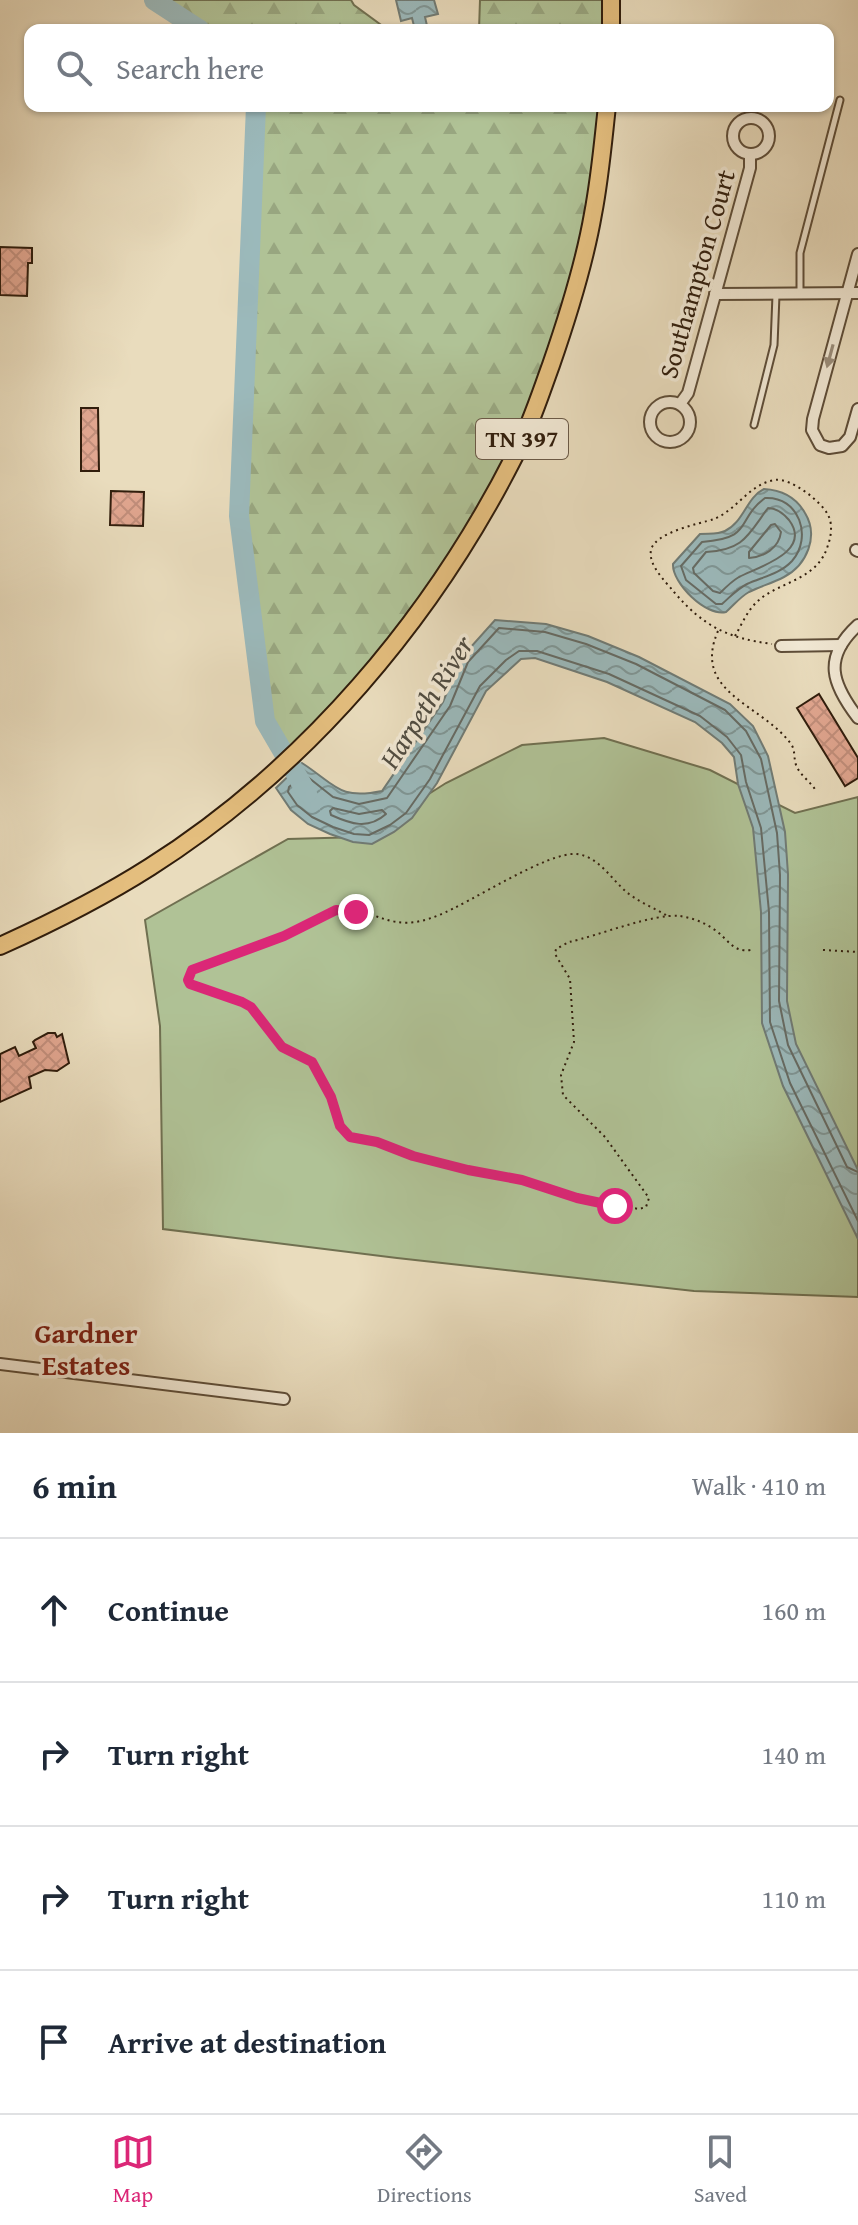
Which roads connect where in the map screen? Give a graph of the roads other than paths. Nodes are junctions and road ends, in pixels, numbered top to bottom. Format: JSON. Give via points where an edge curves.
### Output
{"nodes":[{"id":1,"x":611,"y":0,"type":"edge"},
{"id":2,"x":611,"y":24,"type":"edge"},
{"id":3,"x":840,"y":100,"type":"dead end"},
{"id":4,"x":606,"y":112,"type":"edge"},
{"id":5,"x":750,"y":154,"type":"dead end"},
{"id":6,"x":858,"y":254,"type":"edge"},
{"id":7,"x":800,"y":293,"type":"junction"},
{"id":8,"x":853,"y":293,"type":"edge"},
{"id":9,"x":715,"y":294,"type":"junction"},
{"id":10,"x":776,"y":295,"type":"junction"},
{"id":11,"x":680,"y":404,"type":"dead end"},
{"id":12,"x":858,"y":409,"type":"edge"},
{"id":13,"x":754,"y":425,"type":"dead end"},
{"id":14,"x":858,"y":625,"type":"edge"},
{"id":15,"x":841,"y":645,"type":"junction"},
{"id":16,"x":781,"y":646,"type":"road end"},
{"id":17,"x":858,"y":718,"type":"edge"},
{"id":18,"x":0,"y":946,"type":"edge"},
{"id":19,"x":0,"y":1364,"type":"edge"},
{"id":20,"x":284,"y":1399,"type":"dead end"}],
"edges":[{"from":1,"to":2,"type":"main road"},
{"from":3,"to":7,"type":"lane","via":[[800,253]]},
{"from":4,"to":18,"type":"main road","number":"TN 397","via":[[581,268],[547,376],[516,454],[420,610],[327,721],[203,830],[150,867]]},
{"from":5,"to":9,"type":"street","name":"Southampton Court"},
{"from":6,"to":8,"type":"street"},
{"from":7,"to":8,"type":"street"},
{"from":7,"to":10,"type":"street"},
{"from":8,"to":12,"type":"street","one_way":true,"via":[[813,419],[820,445],[842,446]]},
{"from":9,"to":10,"type":"street"},
{"from":9,"to":11,"type":"street","name":"Southampton Court","via":[[688,393]]},
{"from":10,"to":13,"type":"lane","via":[[774,345]]},
{"from":14,"to":15,"type":"street"},
{"from":15,"to":16,"type":"street"},
{"from":15,"to":17,"type":"street","via":[[833,669],[839,691]]},
{"from":19,"to":20,"type":"street"}]}
